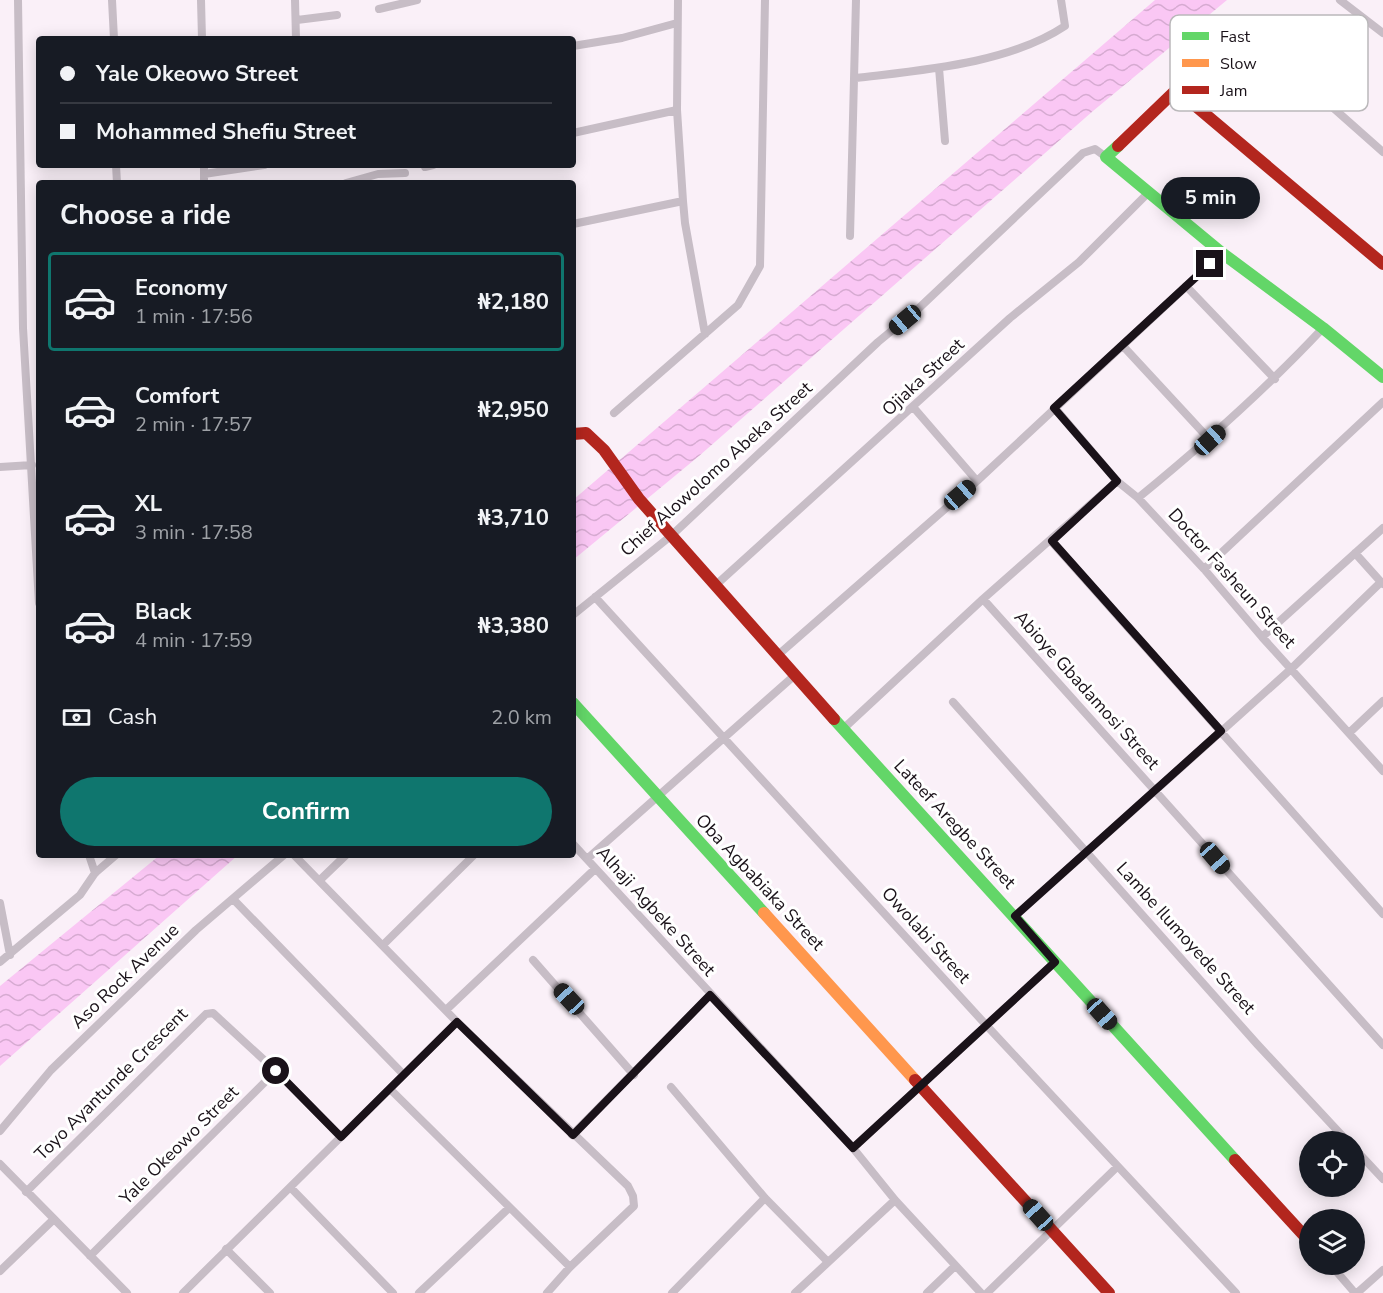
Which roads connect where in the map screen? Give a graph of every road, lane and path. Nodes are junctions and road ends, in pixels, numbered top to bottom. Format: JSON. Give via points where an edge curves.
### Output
{"nodes":[{"id":1,"x":18,"y":0,"type":"edge"},
{"id":2,"x":112,"y":0,"type":"edge"},
{"id":3,"x":201,"y":0,"type":"edge"},
{"id":4,"x":295,"y":0,"type":"edge"},
{"id":5,"x":417,"y":0,"type":"edge"},
{"id":6,"x":678,"y":0,"type":"edge"},
{"id":7,"x":765,"y":0,"type":"edge"},
{"id":8,"x":856,"y":0,"type":"edge"},
{"id":9,"x":1061,"y":0,"type":"edge"},
{"id":10,"x":1340,"y":0,"type":"edge"},
{"id":11,"x":379,"y":9,"type":"dead end"},
{"id":12,"x":337,"y":15,"type":"dead end"},
{"id":13,"x":1360,"y":15,"type":"edge"},
{"id":14,"x":297,"y":20,"type":"junction"},
{"id":15,"x":1368,"y":21,"type":"edge"},
{"id":16,"x":677,"y":23,"type":"junction"},
{"id":17,"x":1383,"y":33,"type":"edge"},
{"id":18,"x":114,"y":36,"type":"edge"},
{"id":19,"x":202,"y":36,"type":"edge"},
{"id":20,"x":296,"y":36,"type":"edge"},
{"id":21,"x":576,"y":46,"type":"edge"},
{"id":22,"x":939,"y":68,"type":"junction"},
{"id":23,"x":856,"y":78,"type":"junction"},
{"id":24,"x":1170,"y":96,"type":"edge"},
{"id":25,"x":677,"y":110,"type":"junction"},
{"id":26,"x":1202,"y":111,"type":"edge"},
{"id":27,"x":1337,"y":111,"type":"edge"},
{"id":28,"x":576,"y":133,"type":"edge"},
{"id":29,"x":945,"y":141,"type":"dead end"},
{"id":30,"x":1383,"y":152,"type":"edge"},
{"id":31,"x":1106,"y":157,"type":"junction"},
{"id":32,"x":244,"y":168,"type":"edge"},
{"id":33,"x":405,"y":173,"type":"dead end"},
{"id":34,"x":204,"y":174,"type":"edge"},
{"id":35,"x":357,"y":180,"type":"edge"},
{"id":36,"x":1149,"y":192,"type":"junction"},
{"id":37,"x":683,"y":201,"type":"junction"},
{"id":38,"x":576,"y":223,"type":"edge"},
{"id":39,"x":850,"y":236,"type":"dead end"},
{"id":40,"x":1222,"y":253,"type":"junction"},
{"id":41,"x":1383,"y":264,"type":"edge"},
{"id":42,"x":1186,"y":286,"type":"junction"},
{"id":43,"x":1323,"y":328,"type":"junction"},
{"id":44,"x":705,"y":334,"type":"junction"},
{"id":45,"x":1124,"y":346,"type":"junction"},
{"id":46,"x":1383,"y":377,"type":"edge"},
{"id":47,"x":1275,"y":379,"type":"junction"},
{"id":48,"x":1383,"y":402,"type":"edge"},
{"id":49,"x":914,"y":408,"type":"junction"},
{"id":50,"x":1054,"y":408,"type":"junction"},
{"id":51,"x":614,"y":413,"type":"dead end"},
{"id":52,"x":576,"y":434,"type":"edge"},
{"id":53,"x":1210,"y":440,"type":"junction"},
{"id":54,"x":32,"y":465,"type":"junction"},
{"id":55,"x":0,"y":467,"type":"edge"},
{"id":56,"x":977,"y":481,"type":"junction"},
{"id":57,"x":1117,"y":481,"type":"junction"},
{"id":58,"x":1138,"y":498,"type":"junction"},
{"id":59,"x":1383,"y":528,"type":"edge"},
{"id":60,"x":672,"y":535,"type":"junction"},
{"id":61,"x":36,"y":536,"type":"edge"},
{"id":62,"x":1052,"y":541,"type":"junction"},
{"id":63,"x":1355,"y":553,"type":"junction"},
{"id":64,"x":1204,"y":569,"type":"junction"},
{"id":65,"x":1382,"y":583,"type":"edge"},
{"id":66,"x":717,"y":584,"type":"junction"},
{"id":67,"x":595,"y":597,"type":"junction"},
{"id":68,"x":983,"y":599,"type":"junction"},
{"id":69,"x":576,"y":613,"type":"edge"},
{"id":70,"x":1262,"y":637,"type":"junction"},
{"id":71,"x":778,"y":655,"type":"junction"},
{"id":72,"x":1291,"y":669,"type":"junction"},
{"id":73,"x":795,"y":675,"type":"junction"},
{"id":74,"x":1383,"y":701,"type":"edge"},
{"id":75,"x":953,"y":702,"type":"dead end"},
{"id":76,"x":576,"y":706,"type":"edge"},
{"id":77,"x":843,"y":729,"type":"junction"},
{"id":78,"x":1221,"y":731,"type":"junction"},
{"id":79,"x":1348,"y":733,"type":"junction"},
{"id":80,"x":723,"y":737,"type":"junction"},
{"id":81,"x":1383,"y":771,"type":"edge"},
{"id":82,"x":1156,"y":790,"type":"junction"},
{"id":83,"x":657,"y":796,"type":"junction"},
{"id":84,"x":576,"y":847,"type":"edge"},
{"id":85,"x":1087,"y":851,"type":"junction"},
{"id":86,"x":90,"y":858,"type":"edge"},
{"id":87,"x":112,"y":858,"type":"edge"},
{"id":88,"x":281,"y":858,"type":"edge"},
{"id":89,"x":297,"y":858,"type":"edge"},
{"id":90,"x":343,"y":858,"type":"edge"},
{"id":91,"x":471,"y":858,"type":"edge"},
{"id":92,"x":587,"y":859,"type":"junction"},
{"id":93,"x":595,"y":869,"type":"junction"},
{"id":94,"x":95,"y":873,"type":"junction"},
{"id":95,"x":320,"y":880,"type":"junction"},
{"id":96,"x":234,"y":900,"type":"junction"},
{"id":97,"x":0,"y":903,"type":"edge"},
{"id":98,"x":1383,"y":914,"type":"edge"},
{"id":99,"x":1015,"y":916,"type":"junction"},
{"id":100,"x":384,"y":944,"type":"junction"},
{"id":101,"x":10,"y":955,"type":"junction"},
{"id":102,"x":533,"y":960,"type":"dead end"},
{"id":103,"x":0,"y":962,"type":"edge"},
{"id":104,"x":1055,"y":962,"type":"junction"},
{"id":105,"x":710,"y":995,"type":"junction"},
{"id":106,"x":446,"y":1010,"type":"junction"},
{"id":107,"x":457,"y":1022,"type":"junction"},
{"id":108,"x":987,"y":1026,"type":"junction"},
{"id":109,"x":1383,"y":1045,"type":"edge"},
{"id":110,"x":276,"y":1071,"type":"junction"},
{"id":111,"x":403,"y":1074,"type":"junction"},
{"id":112,"x":634,"y":1075,"type":"junction"},
{"id":113,"x":922,"y":1085,"type":"junction"},
{"id":114,"x":671,"y":1087,"type":"dead end"},
{"id":115,"x":390,"y":1089,"type":"junction"},
{"id":116,"x":0,"y":1131,"type":"edge"},
{"id":117,"x":1338,"y":1131,"type":"edge"},
{"id":118,"x":573,"y":1135,"type":"junction"},
{"id":119,"x":341,"y":1137,"type":"junction"},
{"id":120,"x":853,"y":1148,"type":"junction"},
{"id":121,"x":1365,"y":1160,"type":"edge"},
{"id":122,"x":0,"y":1164,"type":"edge"},
{"id":123,"x":1117,"y":1167,"type":"junction"},
{"id":124,"x":1383,"y":1179,"type":"edge"},
{"id":125,"x":291,"y":1188,"type":"junction"},
{"id":126,"x":26,"y":1192,"type":"junction"},
{"id":127,"x":765,"y":1198,"type":"junction"},
{"id":128,"x":895,"y":1200,"type":"junction"},
{"id":129,"x":509,"y":1208,"type":"junction"},
{"id":130,"x":54,"y":1220,"type":"junction"},
{"id":131,"x":1299,"y":1230,"type":"edge"},
{"id":132,"x":1052,"y":1231,"type":"junction"},
{"id":133,"x":226,"y":1249,"type":"junction"},
{"id":134,"x":90,"y":1256,"type":"junction"},
{"id":135,"x":828,"y":1262,"type":"junction"},
{"id":136,"x":955,"y":1266,"type":"junction"},
{"id":137,"x":570,"y":1267,"type":"junction"},
{"id":138,"x":0,"y":1270,"type":"edge"},
{"id":139,"x":1383,"y":1270,"type":"edge"},
{"id":140,"x":1340,"y":1275,"type":"edge"},
{"id":141,"x":127,"y":1293,"type":"edge"},
{"id":142,"x":183,"y":1293,"type":"edge"},
{"id":143,"x":270,"y":1293,"type":"edge"},
{"id":144,"x":393,"y":1293,"type":"edge"},
{"id":145,"x":419,"y":1293,"type":"edge"},
{"id":146,"x":547,"y":1293,"type":"edge"},
{"id":147,"x":672,"y":1293,"type":"edge"},
{"id":148,"x":795,"y":1293,"type":"edge"},
{"id":149,"x":927,"y":1293,"type":"edge"},
{"id":150,"x":981,"y":1293,"type":"edge"},
{"id":151,"x":987,"y":1293,"type":"edge"},
{"id":152,"x":1108,"y":1293,"type":"edge"},
{"id":153,"x":1236,"y":1293,"type":"edge"},
{"id":154,"x":1356,"y":1293,"type":"edge"}],
"edges":[{"from":1,"to":54,"type":"street","via":[[23,338]]},
{"from":2,"to":18,"type":"street"},
{"from":3,"to":19,"type":"street"},
{"from":4,"to":14,"type":"street"},
{"from":5,"to":11,"type":"street"},
{"from":6,"to":16,"type":"street"},
{"from":7,"to":44,"type":"street","via":[[760,266],[738,305]]},
{"from":8,"to":23,"type":"street"},
{"from":9,"to":22,"type":"street","via":[[1065,26],[1059,30],[1006,52]]},
{"from":10,"to":13,"type":"street"},
{"from":12,"to":14,"type":"street"},
{"from":14,"to":20,"type":"street"},
{"from":15,"to":17,"type":"street"},
{"from":16,"to":21,"type":"street"},
{"from":16,"to":25,"type":"street"},
{"from":22,"to":23,"type":"street"},
{"from":22,"to":29,"type":"street"},
{"from":23,"to":39,"type":"street"},
{"from":24,"to":31,"type":"street"},
{"from":25,"to":28,"type":"street"},
{"from":25,"to":37,"type":"street"},
{"from":26,"to":41,"type":"street"},
{"from":27,"to":30,"type":"street"},
{"from":31,"to":36,"type":"street"},
{"from":31,"to":60,"type":"street","name":"Chief Alowolomo Abeka Street","via":[[1095,148],[1086,150]]},
{"from":32,"to":34,"type":"street"},
{"from":33,"to":35,"type":"street"},
{"from":36,"to":40,"type":"street"},
{"from":36,"to":49,"type":"street","name":"Ojiaka Street","via":[[1079,262],[1010,318]]},
{"from":37,"to":38,"type":"street"},
{"from":37,"to":44,"type":"street"},
{"from":40,"to":42,"type":"street"},
{"from":40,"to":43,"type":"street"},
{"from":42,"to":45,"type":"street"},
{"from":42,"to":47,"type":"street"},
{"from":43,"to":46,"type":"street"},
{"from":43,"to":47,"type":"street"},
{"from":44,"to":51,"type":"street"},
{"from":45,"to":50,"type":"street"},
{"from":45,"to":53,"type":"street"},
{"from":47,"to":53,"type":"street"},
{"from":48,"to":64,"type":"street"},
{"from":49,"to":56,"type":"street"},
{"from":49,"to":66,"type":"street","name":"Ojiaka Street"},
{"from":50,"to":56,"type":"street"},
{"from":50,"to":57,"type":"street","name":"Doctor Fasheun Street"},
{"from":52,"to":60,"type":"street","name":"Lateef Aregbe Street","via":[[586,433],[604,450]]},
{"from":53,"to":58,"type":"street"},
{"from":54,"to":55,"type":"street"},
{"from":54,"to":61,"type":"street"},
{"from":56,"to":71,"type":"street"},
{"from":57,"to":58,"type":"street","name":"Doctor Fasheun Street"},
{"from":57,"to":62,"type":"street"},
{"from":58,"to":64,"type":"street","name":"Doctor Fasheun Street"},
{"from":59,"to":63,"type":"street"},
{"from":60,"to":66,"type":"street","name":"Lateef Aregbe Street"},
{"from":60,"to":67,"type":"street","name":"Chief Alowolomo Abeka Street"},
{"from":62,"to":68,"type":"street"},
{"from":62,"to":78,"type":"street"},
{"from":63,"to":65,"type":"street"},
{"from":63,"to":70,"type":"street"},
{"from":64,"to":70,"type":"street","name":"Doctor Fasheun Street"},
{"from":65,"to":72,"type":"street"},
{"from":66,"to":71,"type":"street","name":"Lateef Aregbe Street"},
{"from":67,"to":69,"type":"street","name":"Chief Alowolomo Abeka Street"},
{"from":67,"to":80,"type":"street","name":"Owolabi Street"},
{"from":68,"to":77,"type":"street"},
{"from":68,"to":82,"type":"street","name":"Abioye Gbadamosi Street"},
{"from":70,"to":72,"type":"street","name":"Doctor Fasheun Street"},
{"from":71,"to":73,"type":"street","name":"Lateef Aregbe Street"},
{"from":72,"to":78,"type":"street"},
{"from":72,"to":79,"type":"street","name":"Doctor Fasheun Street"},
{"from":73,"to":77,"type":"street","name":"Lateef Aregbe Street"},
{"from":73,"to":80,"type":"street"},
{"from":74,"to":79,"type":"street"},
{"from":75,"to":85,"type":"street","name":"Lambe Ilumoyede Street"},
{"from":76,"to":83,"type":"street","name":"Oba Agbabiaka Street"},
{"from":77,"to":99,"type":"street","name":"Lateef Aregbe Street"},
{"from":78,"to":82,"type":"street"},
{"from":78,"to":98,"type":"street"},
{"from":79,"to":81,"type":"street","name":"Doctor Fasheun Street"},
{"from":80,"to":83,"type":"street"},
{"from":80,"to":108,"type":"street","name":"Owolabi Street"},
{"from":82,"to":85,"type":"street"},
{"from":82,"to":109,"type":"street","name":"Abioye Gbadamosi Street"},
{"from":83,"to":92,"type":"street"},
{"from":83,"to":113,"type":"street","name":"Oba Agbabiaka Street"},
{"from":84,"to":92,"type":"street","name":"Alhaji Agbeke Street"},
{"from":85,"to":99,"type":"street"},
{"from":85,"to":117,"type":"street","name":"Lambe Ilumoyede Street"},
{"from":86,"to":94,"type":"street"},
{"from":87,"to":94,"type":"street"},
{"from":88,"to":96,"type":"street","name":"Aso Rock Avenue"},
{"from":89,"to":95,"type":"street"},
{"from":90,"to":95,"type":"street"},
{"from":91,"to":100,"type":"street"},
{"from":92,"to":93,"type":"street","name":"Alhaji Agbeke Street"},
{"from":93,"to":105,"type":"street","name":"Alhaji Agbeke Street"},
{"from":93,"to":106,"type":"street"},
{"from":94,"to":101,"type":"street","via":[[80,895]]},
{"from":95,"to":100,"type":"street"},
{"from":96,"to":111,"type":"street"},
{"from":96,"to":116,"type":"street","name":"Aso Rock Avenue","via":[[196,930],[51,1070]]},
{"from":97,"to":101,"type":"street"},
{"from":99,"to":104,"type":"street","name":"Lateef Aregbe Street"},
{"from":100,"to":106,"type":"street"},
{"from":101,"to":103,"type":"street"},
{"from":102,"to":112,"type":"street"},
{"from":104,"to":108,"type":"street"},
{"from":104,"to":131,"type":"street","name":"Lateef Aregbe Street"},
{"from":105,"to":112,"type":"street"},
{"from":105,"to":120,"type":"street","name":"Alhaji Agbeke Street"},
{"from":106,"to":107,"type":"street"},
{"from":107,"to":111,"type":"street"},
{"from":107,"to":118,"type":"street"},
{"from":108,"to":113,"type":"street"},
{"from":108,"to":123,"type":"street","name":"Owolabi Street"},
{"from":110,"to":119,"type":"street"},
{"from":110,"to":126,"type":"street","name":"Toyo Ayantunde Crescent","via":[[213,1014],[206,1014]]},
{"from":110,"to":134,"type":"street","name":"Yale Okeowo Street"},
{"from":111,"to":115,"type":"street"},
{"from":112,"to":118,"type":"street"},
{"from":113,"to":120,"type":"street"},
{"from":113,"to":132,"type":"street","name":"Oba Agbabiaka Street"},
{"from":114,"to":127,"type":"street"},
{"from":115,"to":119,"type":"street"},
{"from":115,"to":129,"type":"street"},
{"from":118,"to":137,"type":"street","via":[[628,1186],[634,1206]]},
{"from":119,"to":125,"type":"street"},
{"from":120,"to":128,"type":"street","name":"Alhaji Agbeke Street"},
{"from":121,"to":124,"type":"street"},
{"from":122,"to":126,"type":"street"},
{"from":123,"to":132,"type":"street"},
{"from":123,"to":153,"type":"street","name":"Owolabi Street"},
{"from":125,"to":133,"type":"street"},
{"from":125,"to":144,"type":"street"},
{"from":126,"to":130,"type":"street"},
{"from":127,"to":135,"type":"street"},
{"from":127,"to":147,"type":"street"},
{"from":128,"to":135,"type":"street"},
{"from":128,"to":136,"type":"street","name":"Alhaji Agbeke Street"},
{"from":129,"to":137,"type":"street"},
{"from":129,"to":145,"type":"street"},
{"from":130,"to":134,"type":"street"},
{"from":130,"to":138,"type":"street"},
{"from":132,"to":151,"type":"street"},
{"from":132,"to":152,"type":"street","name":"Oba Agbabiaka Street"},
{"from":133,"to":142,"type":"street"},
{"from":133,"to":143,"type":"street"},
{"from":134,"to":141,"type":"street"},
{"from":135,"to":148,"type":"street"},
{"from":136,"to":149,"type":"street"},
{"from":136,"to":150,"type":"street","name":"Alhaji Agbeke Street"},
{"from":137,"to":146,"type":"street"},
{"from":139,"to":154,"type":"street"},
{"from":140,"to":154,"type":"street"}]}
